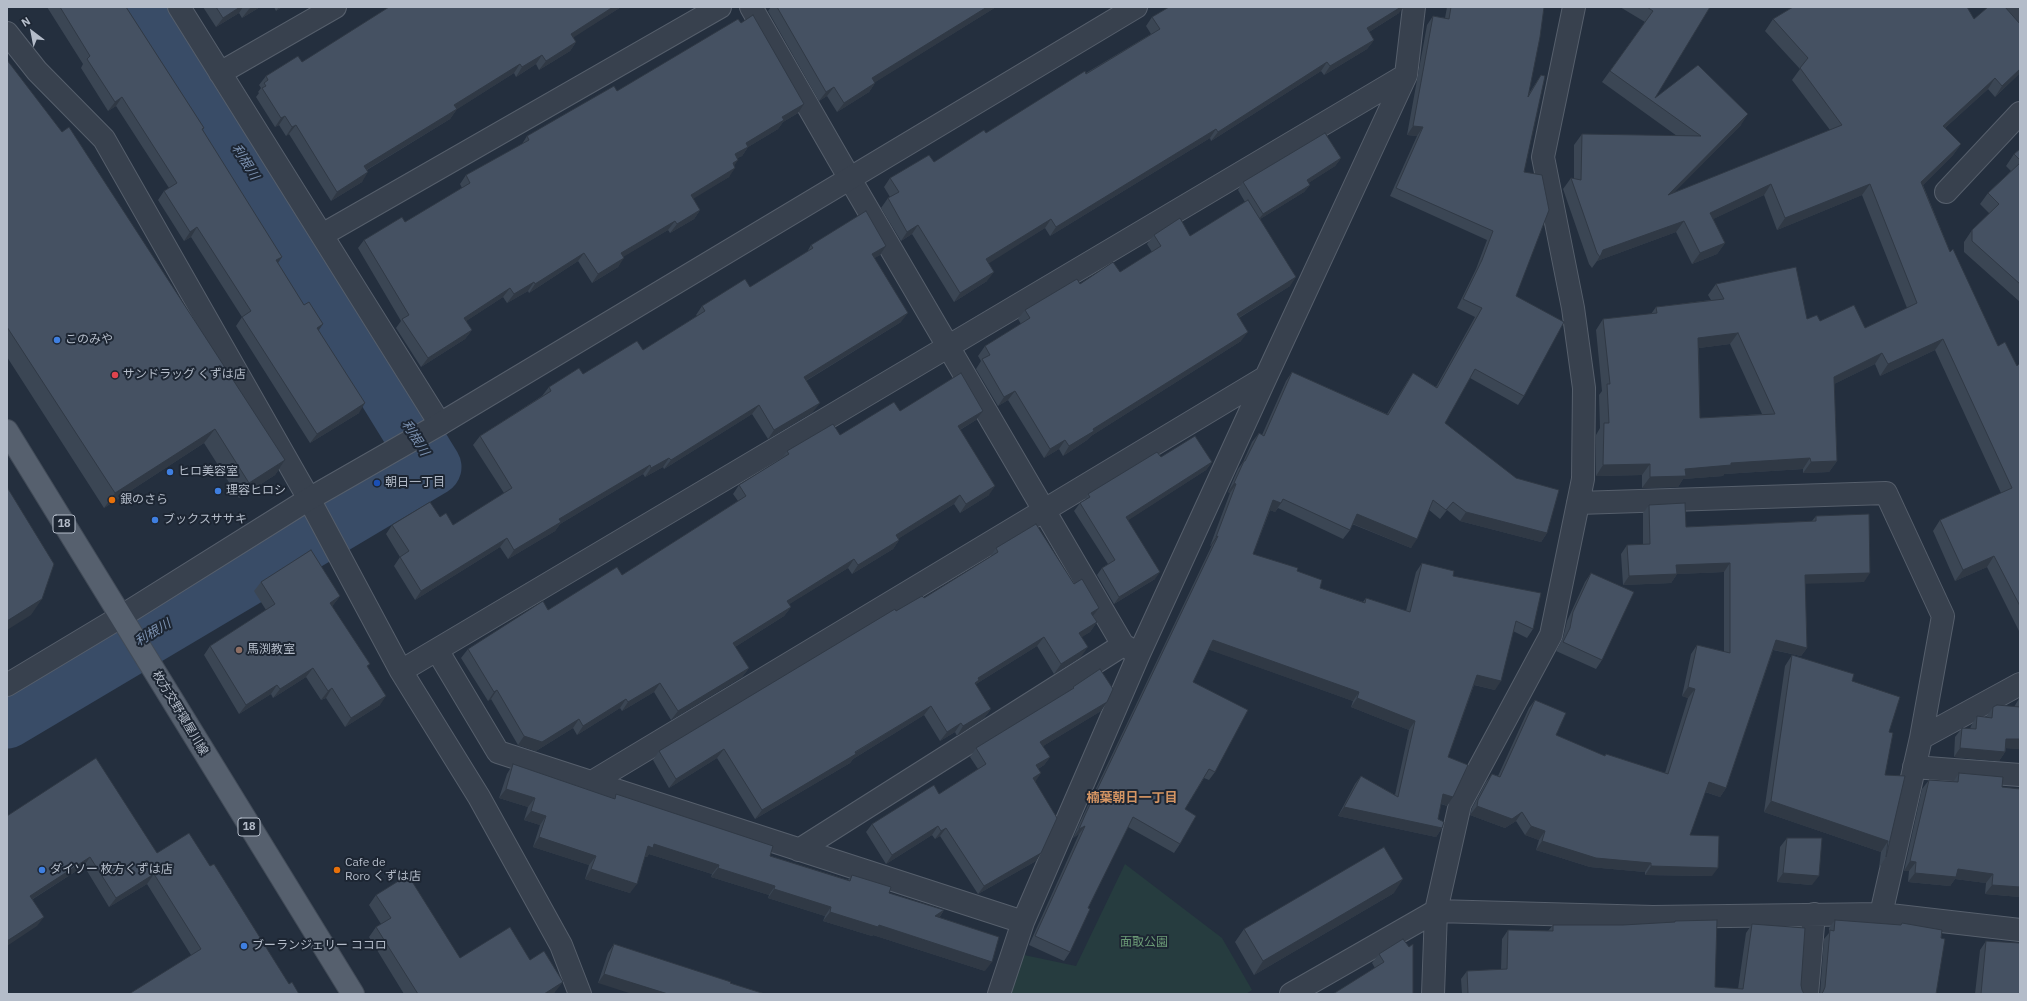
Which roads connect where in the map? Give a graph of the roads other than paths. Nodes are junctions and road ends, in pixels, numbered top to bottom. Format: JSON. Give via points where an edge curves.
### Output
{"nodes":[{"id":1,"x":179,"y":7,"type":"edge"},
{"id":2,"x":335,"y":7,"type":"edge"},
{"id":3,"x":720,"y":7,"type":"edge"},
{"id":4,"x":751,"y":7,"type":"edge"},
{"id":5,"x":1136,"y":7,"type":"edge"},
{"id":6,"x":1414,"y":7,"type":"edge"},
{"id":7,"x":1574,"y":7,"type":"edge"},
{"id":8,"x":2013,"y":7,"type":"edge"},
{"id":9,"x":2020,"y":14,"type":"edge"},
{"id":10,"x":7,"y":33,"type":"edge"},
{"id":11,"x":220,"y":73,"type":"junction"},
{"id":12,"x":1406,"y":75,"type":"junction"},
{"id":13,"x":2020,"y":113,"type":"edge"},
{"id":14,"x":850,"y":179,"type":"junction"},
{"id":15,"x":1946,"y":192,"type":"dead end"},
{"id":16,"x":322,"y":235,"type":"junction"},
{"id":17,"x":948,"y":347,"type":"junction"},
{"id":18,"x":1266,"y":377,"type":"junction"},
{"id":19,"x":440,"y":424,"type":"junction"},
{"id":20,"x":7,"y":431,"type":"edge"},
{"id":21,"x":309,"y":499,"type":"junction"},
{"id":22,"x":1578,"y":503,"type":"junction"},
{"id":23,"x":1043,"y":510,"type":"junction"},
{"id":24,"x":126,"y":623,"type":"junction"},
{"id":25,"x":437,"y":650,"type":"junction"},
{"id":26,"x":1131,"y":650,"type":"junction"},
{"id":27,"x":401,"y":671,"type":"junction"},
{"id":28,"x":2020,"y":684,"type":"edge"},
{"id":29,"x":7,"y":685,"type":"edge"},
{"id":30,"x":1921,"y":738,"type":"junction"},
{"id":31,"x":1914,"y":767,"type":"junction"},
{"id":32,"x":2020,"y":775,"type":"edge"},
{"id":33,"x":592,"y":782,"type":"junction"},
{"id":34,"x":799,"y":850,"type":"junction"},
{"id":35,"x":1436,"y":911,"type":"junction"},
{"id":36,"x":1814,"y":914,"type":"junction"},
{"id":37,"x":1881,"y":914,"type":"junction"},
{"id":38,"x":1023,"y":922,"type":"junction"},
{"id":39,"x":2020,"y":930,"type":"edge"},
{"id":40,"x":353,"y":994,"type":"edge"},
{"id":41,"x":580,"y":994,"type":"edge"},
{"id":42,"x":999,"y":994,"type":"edge"},
{"id":43,"x":1291,"y":994,"type":"edge"},
{"id":44,"x":1433,"y":994,"type":"edge"},
{"id":45,"x":1807,"y":994,"type":"edge"}],
"edges":[{"from":1,"to":11,"type":"street"},
{"from":2,"to":11,"type":"street"},
{"from":3,"to":16,"type":"street"},
{"from":4,"to":14,"type":"street"},
{"from":5,"to":14,"type":"street"},
{"from":6,"to":12,"type":"street"},
{"from":7,"to":22,"type":"street","via":[[1543,157],[1573,308],[1584,388],[1583,478]]},
{"from":8,"to":9,"type":"street"},
{"from":10,"to":21,"type":"street","via":[[37,71],[104,140]]},
{"from":11,"to":16,"type":"street"},
{"from":12,"to":17,"type":"street"},
{"from":12,"to":18,"type":"street"},
{"from":13,"to":15,"type":"street"},
{"from":14,"to":17,"type":"street"},
{"from":14,"to":19,"type":"street"},
{"from":16,"to":19,"type":"street"},
{"from":17,"to":23,"type":"street"},
{"from":17,"to":25,"type":"street"},
{"from":18,"to":23,"type":"street"},
{"from":18,"to":26,"type":"street"},
{"from":19,"to":21,"type":"street"},
{"from":20,"to":24,"type":"main road","name":"枚方交野寝屋川線","number":"18"},
{"from":21,"to":24,"type":"street"},
{"from":21,"to":27,"type":"street"},
{"from":22,"to":30,"type":"street","via":[[1886,493],[1943,616]]},
{"from":22,"to":35,"type":"street","via":[[1551,635],[1460,804]]},
{"from":23,"to":26,"type":"street"},
{"from":23,"to":33,"type":"street"},
{"from":24,"to":29,"type":"street"},
{"from":24,"to":40,"type":"main road","name":"枚方交野寝屋川線","number":"18"},
{"from":25,"to":27,"type":"street"},
{"from":25,"to":33,"type":"street","via":[[498,752]]},
{"from":26,"to":34,"type":"street"},
{"from":26,"to":38,"type":"street"},
{"from":27,"to":41,"type":"street","via":[[479,797],[560,945]]},
{"from":28,"to":30,"type":"street"},
{"from":30,"to":31,"type":"street"},
{"from":31,"to":32,"type":"street"},
{"from":31,"to":37,"type":"street"},
{"from":33,"to":34,"type":"street"},
{"from":34,"to":38,"type":"street"},
{"from":35,"to":36,"type":"street","via":[[1653,917]]},
{"from":35,"to":43,"type":"street"},
{"from":35,"to":44,"type":"street"},
{"from":36,"to":37,"type":"street"},
{"from":36,"to":45,"type":"street"},
{"from":37,"to":39,"type":"street"},
{"from":38,"to":42,"type":"street"}]}
